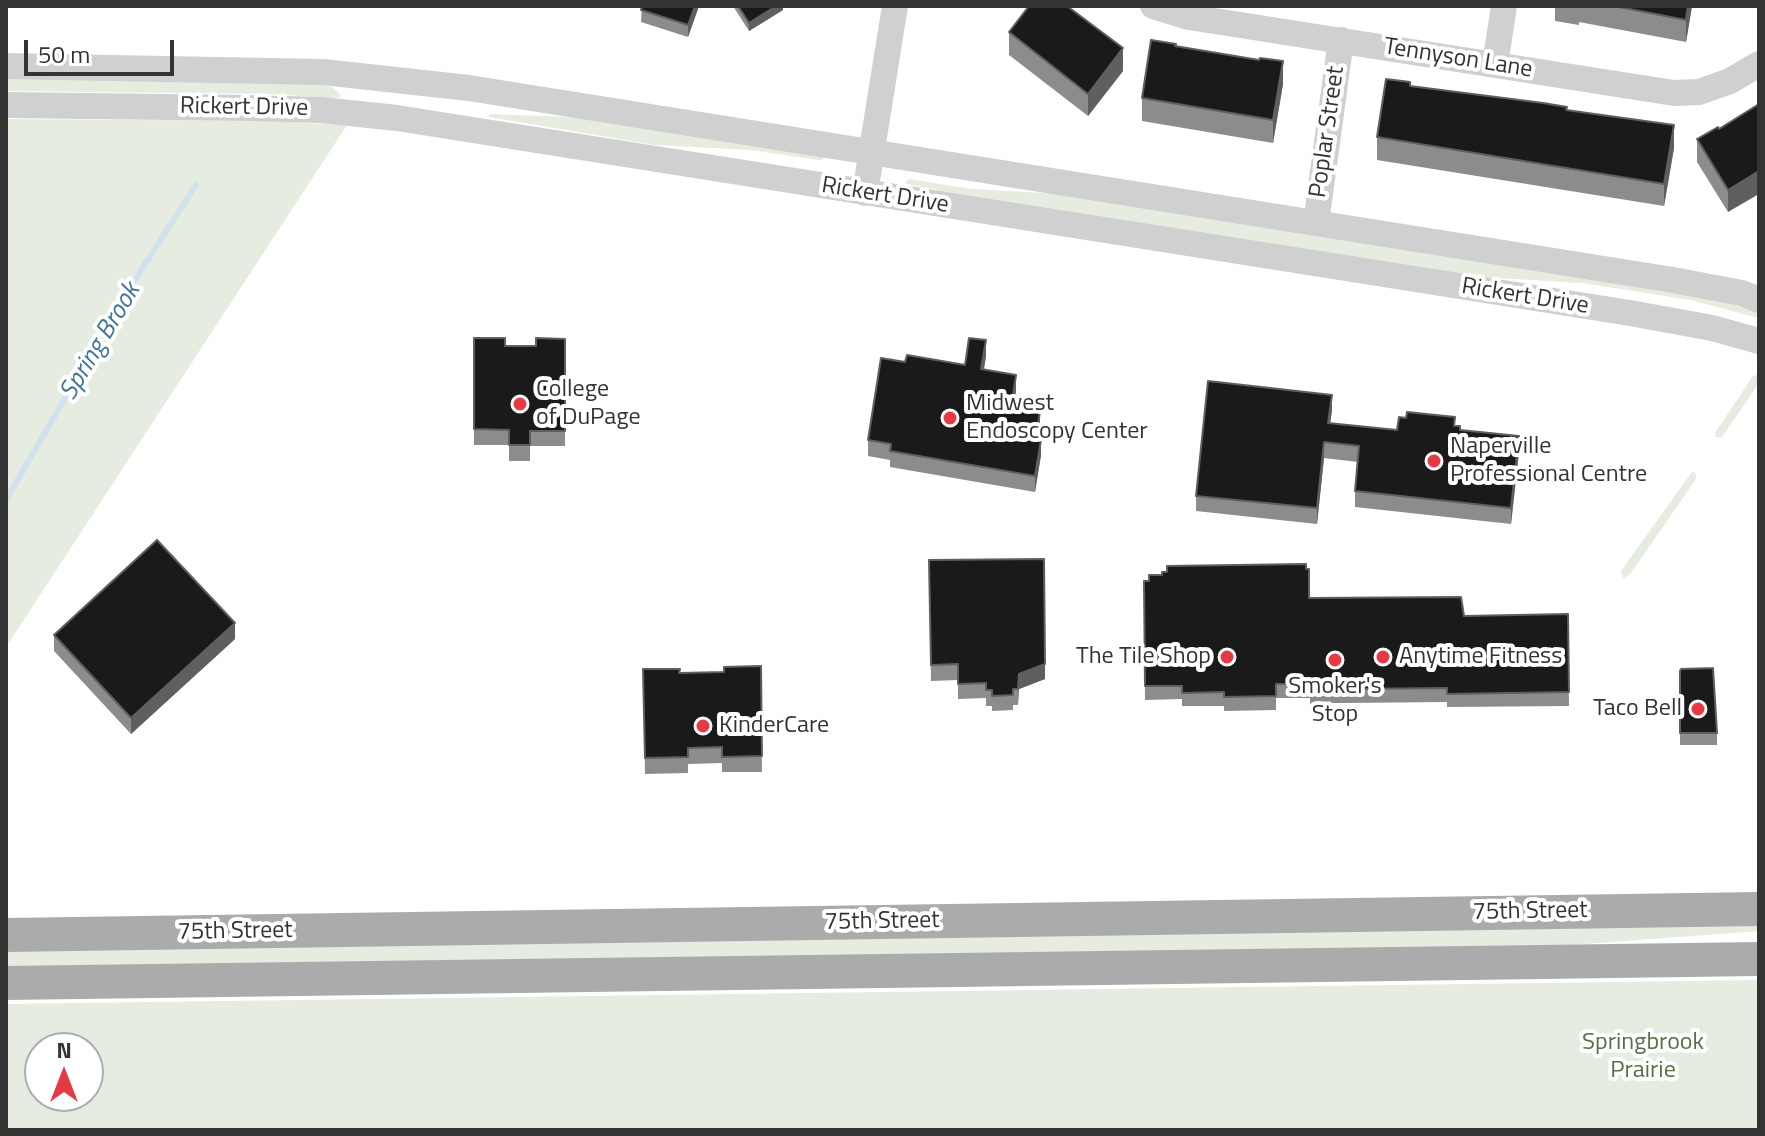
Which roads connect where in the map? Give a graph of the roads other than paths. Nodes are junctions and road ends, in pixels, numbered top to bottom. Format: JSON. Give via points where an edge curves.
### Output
{"nodes":[{"id":1,"x":895,"y":6,"type":"edge"},
{"id":2,"x":1153,"y":6,"type":"edge"},
{"id":3,"x":1504,"y":6,"type":"edge"},
{"id":4,"x":1341,"y":40,"type":"junction"},
{"id":5,"x":1759,"y":64,"type":"edge"},
{"id":6,"x":1495,"y":65,"type":"junction"},
{"id":7,"x":6,"y":66,"type":"edge"},
{"id":8,"x":6,"y":105,"type":"edge"},
{"id":9,"x":871,"y":151,"type":"junction"},
{"id":10,"x":865,"y":193,"type":"junction"},
{"id":11,"x":1316,"y":223,"type":"junction"},
{"id":12,"x":1759,"y":300,"type":"edge"},
{"id":13,"x":1759,"y":341,"type":"edge"},
{"id":14,"x":1759,"y":909,"type":"edge"},
{"id":15,"x":6,"y":935,"type":"edge"},
{"id":16,"x":1759,"y":959,"type":"edge"},
{"id":17,"x":6,"y":983,"type":"edge"}],
"edges":[{"from":1,"to":9,"type":"street"},
{"from":2,"to":4,"type":"street","name":"Tennyson Lane","via":[[1189,17]]},
{"from":3,"to":6,"type":"street"},
{"from":4,"to":6,"type":"street","name":"Tennyson Lane"},
{"from":4,"to":11,"type":"street","name":"Poplar Street"},
{"from":5,"to":6,"type":"street","name":"Tennyson Lane","via":[[1730,81],[1687,94]]},
{"from":7,"to":9,"type":"street","name":"Rickert Drive","via":[[252,69],[396,78]]},
{"from":8,"to":10,"type":"street","name":"Rickert Drive","via":[[334,111]]},
{"from":9,"to":10,"type":"street"},
{"from":9,"to":11,"type":"street","name":"Rickert Drive"},
{"from":10,"to":13,"type":"street","name":"Rickert Drive","via":[[1614,311]]},
{"from":11,"to":12,"type":"street","name":"Rickert Drive","via":[[1673,280]]},
{"from":14,"to":15,"type":"main road","name":"75th Street"},
{"from":16,"to":17,"type":"main road","name":"75th Street"}]}
